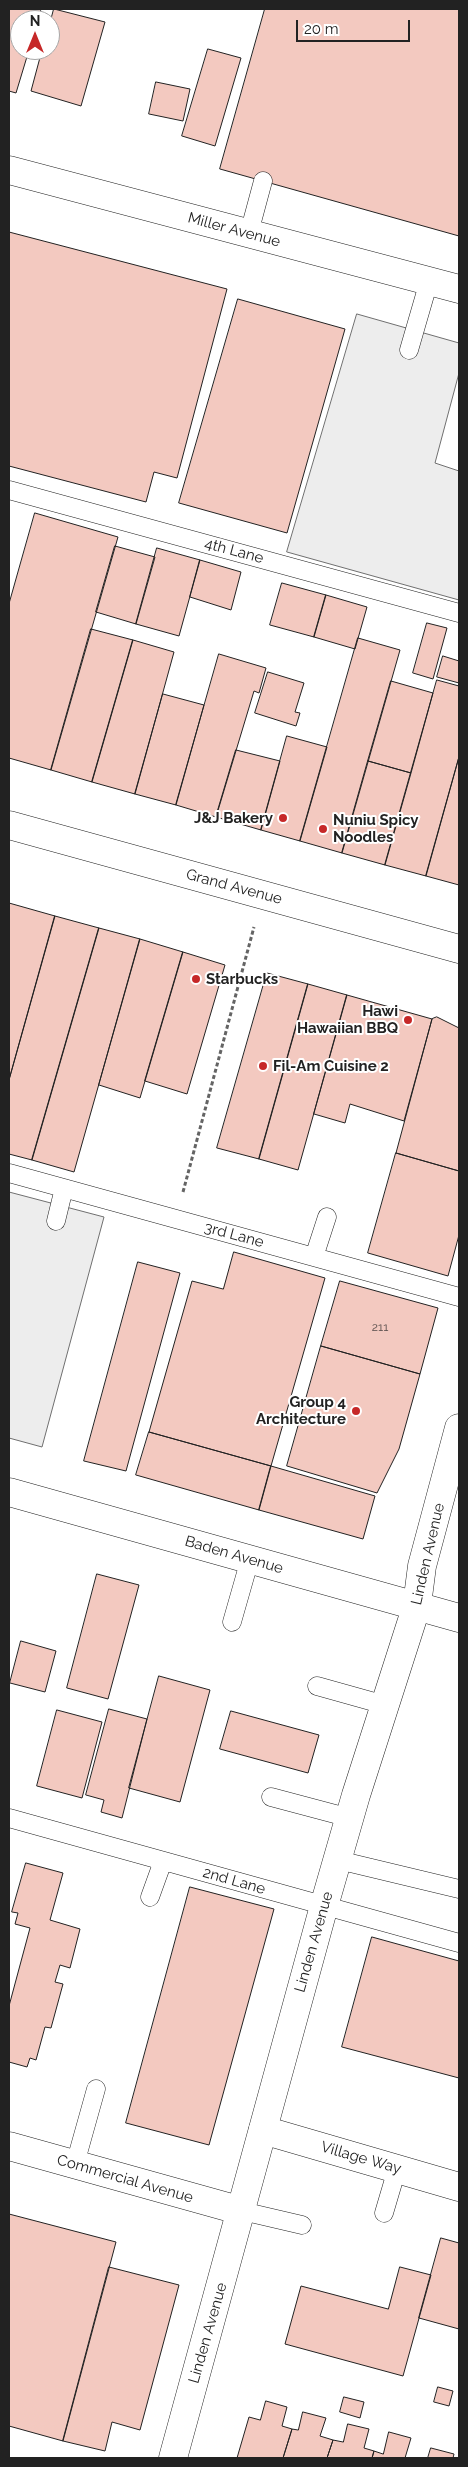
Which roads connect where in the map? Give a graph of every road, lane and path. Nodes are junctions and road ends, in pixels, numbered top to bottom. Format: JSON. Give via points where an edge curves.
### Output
{"nodes":[{"id":1,"x":9,"y":170,"type":"edge"},
{"id":2,"x":263,"y":181,"type":"dead end"},
{"id":3,"x":248,"y":233,"type":"junction"},
{"id":4,"x":429,"y":281,"type":"junction"},
{"id":5,"x":459,"y":289,"type":"edge"},
{"id":6,"x":409,"y":350,"type":"dead end"},
{"id":7,"x":9,"y":490,"type":"edge"},
{"id":8,"x":459,"y":613,"type":"edge"},
{"id":9,"x":9,"y":825,"type":"edge"},
{"id":10,"x":262,"y":895,"type":"junction"},
{"id":11,"x":459,"y":949,"type":"edge"},
{"id":12,"x":9,"y":1173,"type":"edge"},
{"id":13,"x":64,"y":1188,"type":"junction"},
{"id":14,"x":327,"y":1217,"type":"dead end"},
{"id":15,"x":176,"y":1219,"type":"junction"},
{"id":16,"x":56,"y":1221,"type":"dead end"},
{"id":17,"x":314,"y":1257,"type":"junction"},
{"id":18,"x":459,"y":1297,"type":"edge"},
{"id":19,"x":459,"y":1428,"type":"edge"},
{"id":20,"x":9,"y":1492,"type":"edge"},
{"id":21,"x":250,"y":1559,"type":"junction"},
{"id":22,"x":417,"y":1605,"type":"junction"},
{"id":23,"x":459,"y":1618,"type":"edge"},
{"id":24,"x":232,"y":1622,"type":"dead end"},
{"id":25,"x":316,"y":1686,"type":"dead end"},
{"id":26,"x":385,"y":1705,"type":"junction"},
{"id":27,"x":271,"y":1797,"type":"dead end"},
{"id":28,"x":9,"y":1818,"type":"edge"},
{"id":29,"x":350,"y":1818,"type":"junction"},
{"id":30,"x":338,"y":1860,"type":"junction"},
{"id":31,"x":163,"y":1861,"type":"junction"},
{"id":32,"x":459,"y":1889,"type":"edge"},
{"id":33,"x":150,"y":1897,"type":"dead end"},
{"id":34,"x":324,"y":1906,"type":"junction"},
{"id":35,"x":459,"y":1943,"type":"edge"},
{"id":36,"x":96,"y":2089,"type":"dead end"},
{"id":37,"x":262,"y":2130,"type":"junction"},
{"id":38,"x":9,"y":2146,"type":"edge"},
{"id":39,"x":75,"y":2164,"type":"junction"},
{"id":40,"x":397,"y":2169,"type":"junction"},
{"id":41,"x":459,"y":2187,"type":"edge"},
{"id":42,"x":242,"y":2211,"type":"junction"},
{"id":43,"x":384,"y":2213,"type":"dead end"},
{"id":44,"x":302,"y":2225,"type":"dead end"},
{"id":45,"x":173,"y":2458,"type":"edge"}],
"edges":[{"from":1,"to":3,"type":"street","name":"Miller Avenue"},
{"from":2,"to":3,"type":"lane"},
{"from":3,"to":4,"type":"street","name":"Miller Avenue"},
{"from":4,"to":5,"type":"street","name":"Miller Avenue"},
{"from":4,"to":6,"type":"lane"},
{"from":7,"to":8,"type":"lane","name":"4th Lane"},
{"from":9,"to":10,"type":"street","name":"Grand Avenue"},
{"from":10,"to":11,"type":"street","name":"Grand Avenue"},
{"from":10,"to":15,"type":"path"},
{"from":12,"to":13,"type":"lane","name":"3rd Lane"},
{"from":13,"to":15,"type":"lane","name":"3rd Lane"},
{"from":13,"to":16,"type":"lane"},
{"from":14,"to":17,"type":"lane"},
{"from":15,"to":17,"type":"lane","name":"3rd Lane"},
{"from":17,"to":18,"type":"lane","name":"3rd Lane"},
{"from":19,"to":22,"type":"street","name":"Linden Avenue","via":[[422,1566]]},
{"from":20,"to":21,"type":"street","name":"Baden Avenue"},
{"from":21,"to":22,"type":"street","name":"Baden Avenue"},
{"from":21,"to":24,"type":"lane"},
{"from":22,"to":23,"type":"street","name":"Baden Avenue"},
{"from":22,"to":26,"type":"street","name":"Linden Avenue"},
{"from":25,"to":26,"type":"lane"},
{"from":26,"to":29,"type":"street","name":"Linden Avenue"},
{"from":27,"to":29,"type":"lane"},
{"from":28,"to":31,"type":"lane","name":"2nd Lane"},
{"from":29,"to":30,"type":"street","name":"Linden Avenue"},
{"from":30,"to":32,"type":"lane"},
{"from":30,"to":34,"type":"street","name":"Linden Avenue"},
{"from":31,"to":33,"type":"lane"},
{"from":31,"to":34,"type":"lane","name":"2nd Lane"},
{"from":34,"to":35,"type":"lane","name":"2nd Lane"},
{"from":34,"to":37,"type":"street","name":"Linden Avenue"},
{"from":36,"to":39,"type":"lane"},
{"from":37,"to":40,"type":"street","name":"Village Way"},
{"from":37,"to":42,"type":"street","name":"Linden Avenue"},
{"from":38,"to":39,"type":"street","name":"Commercial Avenue"},
{"from":39,"to":42,"type":"street","name":"Commercial Avenue"},
{"from":40,"to":41,"type":"street","name":"Village Way"},
{"from":40,"to":43,"type":"lane"},
{"from":42,"to":44,"type":"lane"},
{"from":42,"to":45,"type":"street","name":"Linden Avenue"}]}
